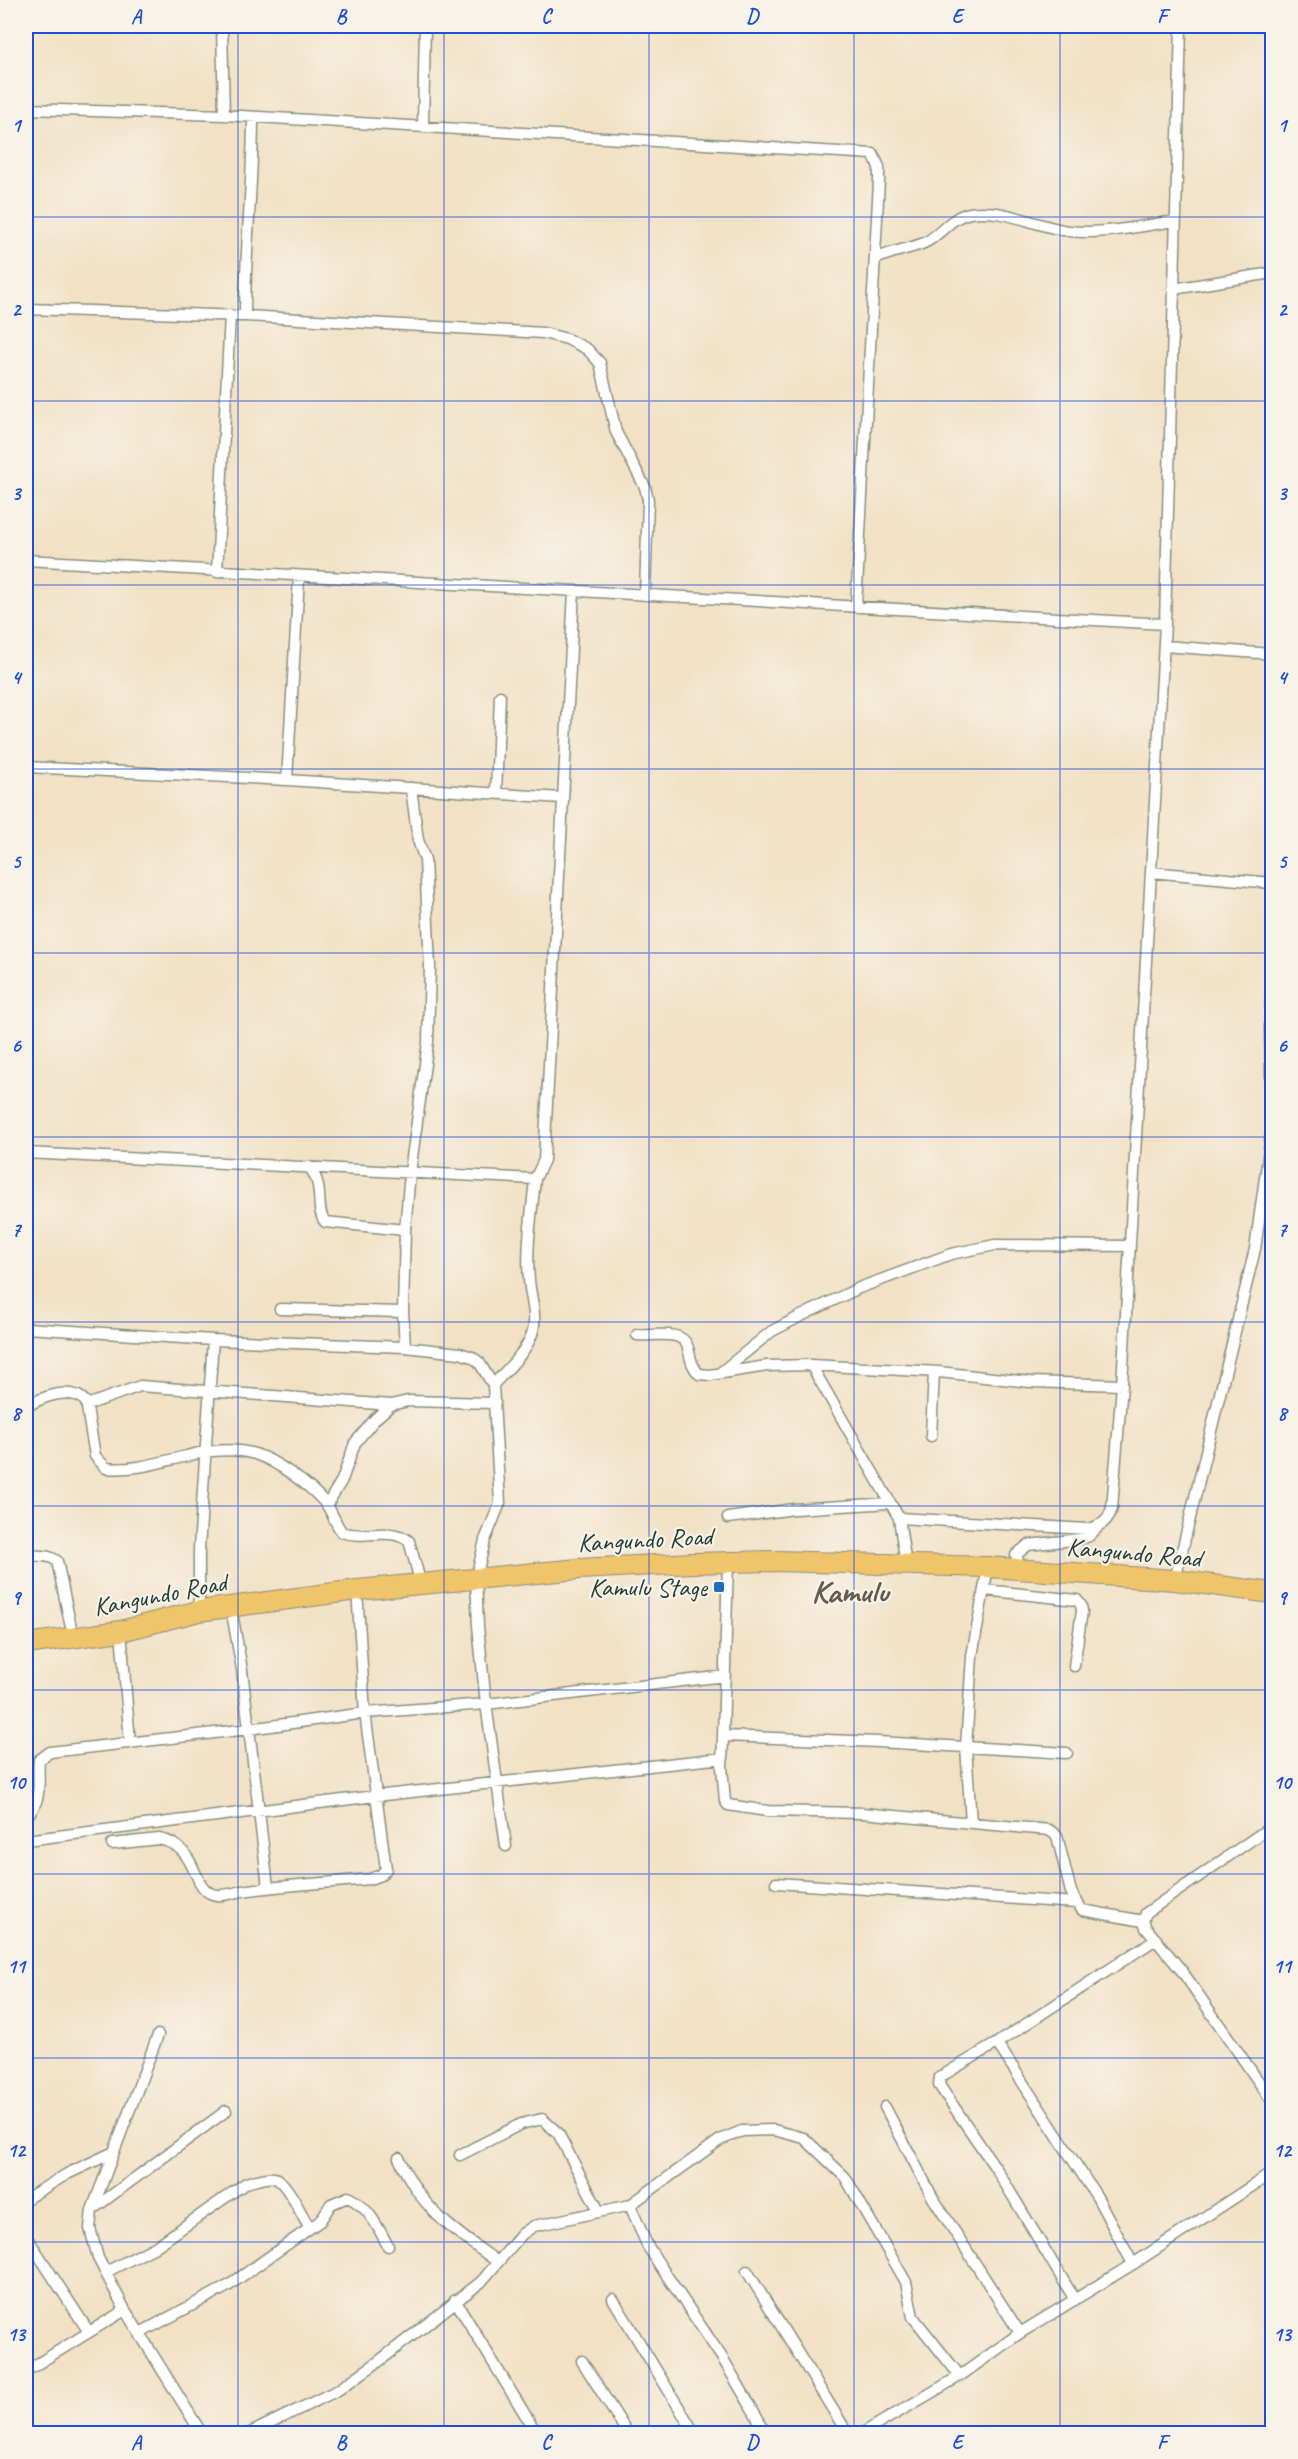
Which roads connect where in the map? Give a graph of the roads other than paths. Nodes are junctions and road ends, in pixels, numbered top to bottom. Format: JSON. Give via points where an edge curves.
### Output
{"nodes":[{"id":1,"x":222,"y":26,"type":"edge"},
{"id":2,"x":425,"y":26,"type":"edge"},
{"id":3,"x":1181,"y":26,"type":"edge"},
{"id":4,"x":26,"y":109,"type":"edge"},
{"id":5,"x":224,"y":115,"type":"junction"},
{"id":6,"x":254,"y":117,"type":"junction"},
{"id":7,"x":423,"y":126,"type":"junction"},
{"id":8,"x":1175,"y":221,"type":"junction"},
{"id":9,"x":876,"y":259,"type":"junction"},
{"id":10,"x":1272,"y":273,"type":"edge"},
{"id":11,"x":1173,"y":289,"type":"junction"},
{"id":12,"x":26,"y":309,"type":"edge"},
{"id":13,"x":230,"y":315,"type":"junction"},
{"id":14,"x":245,"y":316,"type":"junction"},
{"id":15,"x":26,"y":560,"type":"edge"},
{"id":16,"x":218,"y":572,"type":"junction"},
{"id":17,"x":299,"y":577,"type":"junction"},
{"id":18,"x":574,"y":591,"type":"junction"},
{"id":19,"x":645,"y":595,"type":"junction"},
{"id":20,"x":856,"y":607,"type":"junction"},
{"id":21,"x":1165,"y":624,"type":"junction"},
{"id":22,"x":1164,"y":646,"type":"junction"},
{"id":23,"x":1272,"y":654,"type":"edge"},
{"id":24,"x":500,"y":696,"type":"dead end"},
{"id":25,"x":26,"y":767,"type":"edge"},
{"id":26,"x":287,"y":780,"type":"junction"},
{"id":27,"x":411,"y":788,"type":"junction"},
{"id":28,"x":496,"y":793,"type":"junction"},
{"id":29,"x":562,"y":798,"type":"junction"},
{"id":30,"x":1151,"y":872,"type":"junction"},
{"id":31,"x":1272,"y":883,"type":"edge"},
{"id":32,"x":1272,"y":975,"type":"edge"},
{"id":33,"x":26,"y":1153,"type":"edge"},
{"id":34,"x":309,"y":1167,"type":"junction"},
{"id":35,"x":410,"y":1172,"type":"junction"},
{"id":36,"x":535,"y":1179,"type":"junction"},
{"id":37,"x":405,"y":1230,"type":"junction"},
{"id":38,"x":1128,"y":1246,"type":"junction"},
{"id":39,"x":280,"y":1309,"type":"dead end"},
{"id":40,"x":403,"y":1312,"type":"junction"},
{"id":41,"x":26,"y":1328,"type":"edge"},
{"id":42,"x":637,"y":1335,"type":"dead end"},
{"id":43,"x":213,"y":1340,"type":"junction"},
{"id":44,"x":405,"y":1347,"type":"junction"},
{"id":45,"x":811,"y":1365,"type":"junction"},
{"id":46,"x":934,"y":1372,"type":"junction"},
{"id":47,"x":720,"y":1373,"type":"junction"},
{"id":48,"x":493,"y":1385,"type":"junction"},
{"id":49,"x":1122,"y":1385,"type":"junction"},
{"id":50,"x":210,"y":1391,"type":"junction"},
{"id":51,"x":495,"y":1403,"type":"junction"},
{"id":52,"x":87,"y":1405,"type":"junction"},
{"id":53,"x":391,"y":1405,"type":"junction"},
{"id":54,"x":26,"y":1407,"type":"edge"},
{"id":55,"x":931,"y":1437,"type":"dead end"},
{"id":56,"x":206,"y":1451,"type":"junction"},
{"id":57,"x":890,"y":1503,"type":"junction"},
{"id":58,"x":327,"y":1505,"type":"junction"},
{"id":59,"x":728,"y":1518,"type":"dead end"},
{"id":60,"x":898,"y":1518,"type":"junction"},
{"id":61,"x":1098,"y":1527,"type":"junction"},
{"id":62,"x":26,"y":1556,"type":"edge"},
{"id":63,"x":728,"y":1562,"type":"junction"},
{"id":64,"x":906,"y":1565,"type":"junction"},
{"id":65,"x":988,"y":1568,"type":"junction"},
{"id":66,"x":1021,"y":1570,"type":"junction"},
{"id":67,"x":476,"y":1578,"type":"junction"},
{"id":68,"x":1175,"y":1580,"type":"junction"},
{"id":69,"x":421,"y":1584,"type":"junction"},
{"id":70,"x":357,"y":1590,"type":"junction"},
{"id":71,"x":985,"y":1590,"type":"junction"},
{"id":72,"x":1272,"y":1593,"type":"edge"},
{"id":73,"x":231,"y":1607,"type":"junction"},
{"id":74,"x":199,"y":1611,"type":"junction"},
{"id":75,"x":121,"y":1631,"type":"junction"},
{"id":76,"x":73,"y":1637,"type":"junction"},
{"id":77,"x":26,"y":1644,"type":"edge"},
{"id":78,"x":1074,"y":1666,"type":"dead end"},
{"id":79,"x":725,"y":1676,"type":"junction"},
{"id":80,"x":486,"y":1704,"type":"junction"},
{"id":81,"x":365,"y":1713,"type":"junction"},
{"id":82,"x":249,"y":1729,"type":"junction"},
{"id":83,"x":723,"y":1736,"type":"junction"},
{"id":84,"x":130,"y":1743,"type":"junction"},
{"id":85,"x":966,"y":1747,"type":"junction"},
{"id":86,"x":1067,"y":1753,"type":"dead end"},
{"id":87,"x":723,"y":1758,"type":"junction"},
{"id":88,"x":496,"y":1782,"type":"junction"},
{"id":89,"x":375,"y":1796,"type":"junction"},
{"id":90,"x":257,"y":1811,"type":"junction"},
{"id":91,"x":26,"y":1817,"type":"edge"},
{"id":92,"x":971,"y":1823,"type":"junction"},
{"id":93,"x":158,"y":1824,"type":"junction"},
{"id":94,"x":1272,"y":1826,"type":"edge"},
{"id":95,"x":26,"y":1840,"type":"edge"},
{"id":96,"x":166,"y":1840,"type":"junction"},
{"id":97,"x":112,"y":1844,"type":"dead end"},
{"id":98,"x":506,"y":1846,"type":"dead end"},
{"id":99,"x":776,"y":1882,"type":"dead end"},
{"id":100,"x":267,"y":1887,"type":"junction"},
{"id":101,"x":1076,"y":1903,"type":"junction"},
{"id":102,"x":1143,"y":1921,"type":"junction"},
{"id":103,"x":1156,"y":1939,"type":"junction"},
{"id":104,"x":158,"y":2035,"type":"dead end"},
{"id":105,"x":997,"y":2043,"type":"junction"},
{"id":106,"x":1272,"y":2102,"type":"edge"},
{"id":107,"x":885,"y":2107,"type":"dead end"},
{"id":108,"x":225,"y":2111,"type":"dead end"},
{"id":109,"x":114,"y":2152,"type":"junction"},
{"id":110,"x":460,"y":2155,"type":"dead end"},
{"id":111,"x":399,"y":2158,"type":"dead end"},
{"id":112,"x":1272,"y":2173,"type":"edge"},
{"id":113,"x":26,"y":2199,"type":"edge"},
{"id":114,"x":630,"y":2205,"type":"junction"},
{"id":115,"x":92,"y":2210,"type":"junction"},
{"id":116,"x":599,"y":2211,"type":"junction"},
{"id":117,"x":309,"y":2227,"type":"junction"},
{"id":118,"x":30,"y":2242,"type":"dead end"},
{"id":119,"x":388,"y":2246,"type":"dead end"},
{"id":120,"x":498,"y":2262,"type":"junction"},
{"id":121,"x":1133,"y":2264,"type":"junction"},
{"id":122,"x":747,"y":2271,"type":"dead end"},
{"id":123,"x":106,"y":2272,"type":"junction"},
{"id":124,"x":613,"y":2299,"type":"dead end"},
{"id":125,"x":454,"y":2300,"type":"junction"},
{"id":126,"x":1075,"y":2300,"type":"junction"},
{"id":127,"x":125,"y":2310,"type":"junction"},
{"id":128,"x":89,"y":2332,"type":"junction"},
{"id":129,"x":1020,"y":2332,"type":"junction"},
{"id":130,"x":140,"y":2333,"type":"junction"},
{"id":131,"x":582,"y":2361,"type":"dead end"},
{"id":132,"x":26,"y":2371,"type":"edge"},
{"id":133,"x":960,"y":2376,"type":"junction"},
{"id":134,"x":202,"y":2433,"type":"edge"},
{"id":135,"x":248,"y":2433,"type":"edge"},
{"id":136,"x":537,"y":2433,"type":"edge"},
{"id":137,"x":627,"y":2433,"type":"edge"},
{"id":138,"x":694,"y":2433,"type":"edge"},
{"id":139,"x":767,"y":2433,"type":"edge"},
{"id":140,"x":848,"y":2433,"type":"edge"},
{"id":141,"x":861,"y":2433,"type":"edge"}],
"edges":[{"from":1,"to":5,"type":"street"},
{"from":2,"to":7,"type":"street"},
{"from":3,"to":8,"type":"street"},
{"from":4,"to":5,"type":"street"},
{"from":5,"to":6,"type":"street"},
{"from":6,"to":7,"type":"street"},
{"from":6,"to":14,"type":"street"},
{"from":7,"to":9,"type":"street","via":[[873,154],[879,167]]},
{"from":8,"to":9,"type":"street","via":[[1092,233],[1049,227],[998,213],[970,213],[924,243]]},
{"from":8,"to":11,"type":"street"},
{"from":9,"to":20,"type":"street"},
{"from":10,"to":11,"type":"street"},
{"from":11,"to":21,"type":"street"},
{"from":12,"to":13,"type":"street"},
{"from":13,"to":14,"type":"street"},
{"from":13,"to":16,"type":"street"},
{"from":14,"to":19,"type":"street","via":[[543,333],[587,349],[600,363],[616,432],[645,487],[649,513]]},
{"from":15,"to":16,"type":"street"},
{"from":16,"to":17,"type":"street"},
{"from":17,"to":18,"type":"street"},
{"from":17,"to":26,"type":"street"},
{"from":18,"to":19,"type":"street"},
{"from":18,"to":29,"type":"street"},
{"from":19,"to":20,"type":"street"},
{"from":20,"to":21,"type":"street"},
{"from":21,"to":22,"type":"street"},
{"from":22,"to":23,"type":"street"},
{"from":22,"to":30,"type":"street"},
{"from":24,"to":28,"type":"street"},
{"from":25,"to":26,"type":"street"},
{"from":26,"to":27,"type":"street"},
{"from":27,"to":28,"type":"street"},
{"from":27,"to":35,"type":"street","via":[[418,840],[425,860],[430,968],[428,1042]]},
{"from":28,"to":29,"type":"street"},
{"from":29,"to":36,"type":"street","via":[[544,1160]]},
{"from":30,"to":31,"type":"street"},
{"from":30,"to":38,"type":"street"},
{"from":32,"to":68,"type":"street","via":[[1272,1128],[1255,1249]]},
{"from":33,"to":34,"type":"street"},
{"from":34,"to":35,"type":"street"},
{"from":34,"to":37,"type":"street","via":[[318,1178],[325,1222]]},
{"from":35,"to":36,"type":"street"},
{"from":35,"to":37,"type":"street"},
{"from":36,"to":48,"type":"street","via":[[529,1259],[533,1333]]},
{"from":37,"to":40,"type":"street"},
{"from":38,"to":47,"type":"street","via":[[995,1245],[951,1254],[859,1288],[801,1316],[772,1331]]},
{"from":38,"to":49,"type":"street"},
{"from":39,"to":40,"type":"street"},
{"from":40,"to":44,"type":"street"},
{"from":41,"to":43,"type":"street"},
{"from":42,"to":47,"type":"street","via":[[681,1339],[687,1343],[692,1366],[699,1374]]},
{"from":43,"to":44,"type":"street"},
{"from":43,"to":50,"type":"street"},
{"from":44,"to":48,"type":"street","via":[[472,1357]]},
{"from":45,"to":46,"type":"street"},
{"from":45,"to":47,"type":"street"},
{"from":45,"to":57,"type":"street"},
{"from":46,"to":49,"type":"street","via":[[1030,1382]]},
{"from":46,"to":55,"type":"street"},
{"from":48,"to":51,"type":"street"},
{"from":49,"to":61,"type":"street","via":[[1112,1508],[1110,1516]]},
{"from":50,"to":52,"type":"street","via":[[140,1386]]},
{"from":50,"to":53,"type":"street"},
{"from":50,"to":56,"type":"street"},
{"from":51,"to":53,"type":"street","via":[[408,1401]]},
{"from":51,"to":67,"type":"street","via":[[500,1503],[485,1540]]},
{"from":52,"to":54,"type":"street","via":[[72,1392]]},
{"from":52,"to":56,"type":"street","via":[[95,1456],[106,1468],[136,1468]]},
{"from":53,"to":58,"type":"street","via":[[355,1443],[342,1480]]},
{"from":56,"to":58,"type":"street","via":[[256,1454],[295,1476]]},
{"from":56,"to":74,"type":"street"},
{"from":57,"to":59,"type":"street"},
{"from":57,"to":60,"type":"street"},
{"from":58,"to":69,"type":"street","via":[[342,1532],[394,1534],[409,1541]]},
{"from":60,"to":61,"type":"street"},
{"from":60,"to":64,"type":"street"},
{"from":61,"to":66,"type":"street","via":[[1081,1539],[1028,1545],[1016,1555]]},
{"from":62,"to":76,"type":"street","via":[[52,1557],[57,1561]]},
{"from":63,"to":64,"type":"highway","name":"Kangundo Road"},
{"from":63,"to":67,"type":"highway","name":"Kangundo Road"},
{"from":63,"to":79,"type":"street"},
{"from":64,"to":65,"type":"highway","name":"Kangundo Road"},
{"from":65,"to":66,"type":"highway","name":"Kangundo Road"},
{"from":65,"to":71,"type":"street"},
{"from":66,"to":68,"type":"highway","name":"Kangundo Road"},
{"from":67,"to":69,"type":"highway","name":"Kangundo Road"},
{"from":67,"to":80,"type":"street"},
{"from":68,"to":72,"type":"highway","name":"Kangundo Road"},
{"from":69,"to":70,"type":"highway","name":"Kangundo Road"},
{"from":70,"to":73,"type":"highway","name":"Kangundo Road"},
{"from":70,"to":81,"type":"street"},
{"from":71,"to":78,"type":"street","via":[[1077,1600],[1082,1611]]},
{"from":71,"to":85,"type":"street","via":[[972,1656]]},
{"from":73,"to":74,"type":"highway","name":"Kangundo Road"},
{"from":73,"to":82,"type":"street"},
{"from":74,"to":75,"type":"highway","name":"Kangundo Road"},
{"from":75,"to":76,"type":"highway","name":"Kangundo Road"},
{"from":75,"to":84,"type":"street"},
{"from":76,"to":77,"type":"highway","name":"Kangundo Road"},
{"from":79,"to":80,"type":"street"},
{"from":79,"to":83,"type":"street"},
{"from":80,"to":81,"type":"street"},
{"from":80,"to":88,"type":"street"},
{"from":81,"to":82,"type":"street"},
{"from":81,"to":89,"type":"street"},
{"from":82,"to":84,"type":"street"},
{"from":82,"to":90,"type":"street"},
{"from":83,"to":85,"type":"street"},
{"from":83,"to":87,"type":"street"},
{"from":84,"to":91,"type":"street","via":[[43,1755],[39,1760],[40,1793]]},
{"from":85,"to":86,"type":"street"},
{"from":85,"to":92,"type":"street"},
{"from":87,"to":88,"type":"street"},
{"from":87,"to":92,"type":"street","via":[[725,1801],[733,1808],[862,1813]]},
{"from":88,"to":89,"type":"street"},
{"from":88,"to":98,"type":"street"},
{"from":89,"to":90,"type":"street"},
{"from":89,"to":100,"type":"street","via":[[387,1869],[381,1875]]},
{"from":90,"to":93,"type":"street"},
{"from":90,"to":100,"type":"street"},
{"from":92,"to":101,"type":"street","via":[[1054,1832]]},
{"from":93,"to":95,"type":"street"},
{"from":93,"to":96,"type":"street"},
{"from":94,"to":102,"type":"street","via":[[1146,1914]]},
{"from":96,"to":97,"type":"street"},
{"from":96,"to":100,"type":"street","via":[[189,1858],[211,1894]]},
{"from":99,"to":101,"type":"street"},
{"from":101,"to":102,"type":"street","via":[[1089,1913]]},
{"from":102,"to":103,"type":"street"},
{"from":103,"to":105,"type":"street"},
{"from":103,"to":106,"type":"street"},
{"from":104,"to":109,"type":"street"},
{"from":105,"to":121,"type":"street","via":[[1096,2197]]},
{"from":105,"to":126,"type":"street","via":[[940,2078],[939,2085],[997,2170]]},
{"from":107,"to":129,"type":"street","via":[[933,2198]]},
{"from":108,"to":115,"type":"street"},
{"from":109,"to":113,"type":"street"},
{"from":109,"to":115,"type":"street"},
{"from":110,"to":116,"type":"street","via":[[521,2124],[542,2119],[558,2133]]},
{"from":111,"to":120,"type":"street","via":[[410,2182],[442,2222]]},
{"from":112,"to":121,"type":"street"},
{"from":114,"to":116,"type":"street"},
{"from":114,"to":133,"type":"street","via":[[720,2140],[742,2131],[774,2130],[804,2138],[845,2177],[906,2282],[913,2317]]},
{"from":114,"to":139,"type":"street","via":[[656,2260]]},
{"from":115,"to":123,"type":"street","via":[[90,2228]]},
{"from":116,"to":120,"type":"street","via":[[534,2226]]},
{"from":117,"to":119,"type":"street","via":[[320,2221],[331,2204],[348,2197],[361,2204]]},
{"from":117,"to":123,"type":"street","via":[[284,2185],[275,2178],[262,2179],[246,2183],[155,2247]]},
{"from":117,"to":130,"type":"street","via":[[228,2286]]},
{"from":118,"to":128,"type":"street"},
{"from":120,"to":125,"type":"street","via":[[481,2282]]},
{"from":121,"to":126,"type":"street"},
{"from":122,"to":140,"type":"street"},
{"from":123,"to":127,"type":"street"},
{"from":124,"to":138,"type":"street"},
{"from":125,"to":135,"type":"street","via":[[338,2390]]},
{"from":125,"to":136,"type":"street"},
{"from":126,"to":129,"type":"street"},
{"from":127,"to":128,"type":"street"},
{"from":127,"to":130,"type":"street"},
{"from":128,"to":132,"type":"street"},
{"from":129,"to":133,"type":"street"},
{"from":130,"to":134,"type":"street"},
{"from":131,"to":137,"type":"street"},
{"from":133,"to":141,"type":"street"}]}
